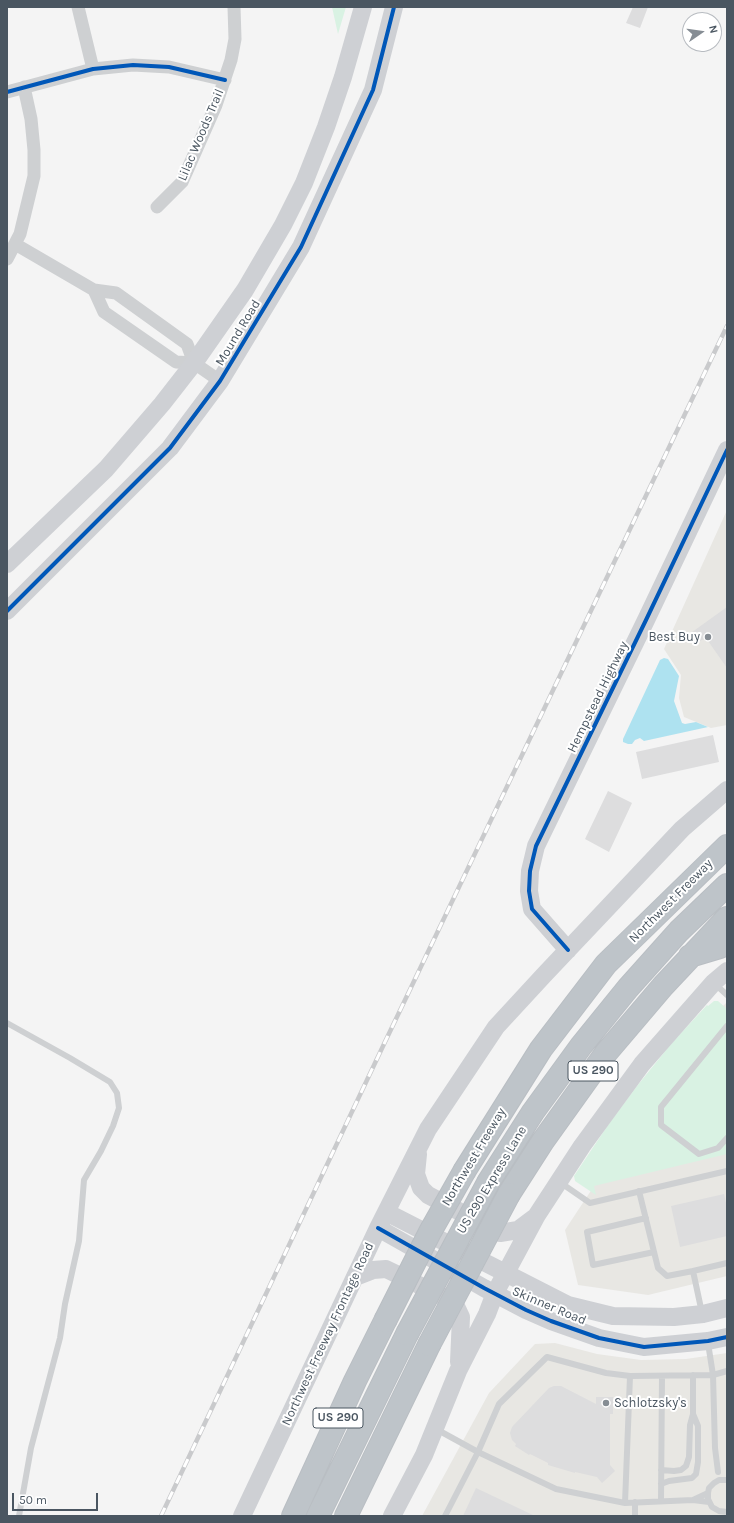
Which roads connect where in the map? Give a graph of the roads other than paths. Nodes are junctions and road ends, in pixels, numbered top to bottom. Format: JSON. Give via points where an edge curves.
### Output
{"nodes":[{"id":1,"x":78,"y":7,"type":"edge"},
{"id":2,"x":234,"y":7,"type":"edge"},
{"id":3,"x":363,"y":7,"type":"edge"},
{"id":4,"x":394,"y":7,"type":"edge"},
{"id":5,"x":93,"y":70,"type":"junction"},
{"id":6,"x":225,"y":80,"type":"junction"},
{"id":7,"x":24,"y":87,"type":"junction"},
{"id":8,"x":7,"y":92,"type":"edge"},
{"id":9,"x":158,"y":207,"type":"dead end"},
{"id":10,"x":15,"y":244,"type":"junction"},
{"id":11,"x":7,"y":260,"type":"edge"},
{"id":12,"x":94,"y":290,"type":"junction"},
{"id":13,"x":194,"y":363,"type":"junction"},
{"id":14,"x":220,"y":381,"type":"junction"},
{"id":15,"x":727,"y":450,"type":"edge"},
{"id":16,"x":7,"y":564,"type":"edge"},
{"id":17,"x":7,"y":611,"type":"edge"},
{"id":18,"x":727,"y":790,"type":"edge"},
{"id":19,"x":727,"y":828,"type":"edge"},
{"id":20,"x":723,"y":850,"type":"edge"},
{"id":21,"x":727,"y":885,"type":"edge"},
{"id":22,"x":727,"y":918,"type":"edge"},
{"id":23,"x":727,"y":942,"type":"edge"},
{"id":24,"x":568,"y":950,"type":"junction"},
{"id":25,"x":689,"y":956,"type":"junction"},
{"id":26,"x":727,"y":970,"type":"edge"},
{"id":27,"x":714,"y":982,"type":"junction"},
{"id":28,"x":727,"y":995,"type":"edge"},
{"id":29,"x":7,"y":1023,"type":"edge"},
{"id":30,"x":726,"y":1029,"type":"edge"},
{"id":31,"x":727,"y":1138,"type":"edge"},
{"id":32,"x":419,"y":1147,"type":"junction"},
{"id":33,"x":727,"y":1171,"type":"edge"},
{"id":34,"x":559,"y":1181,"type":"junction"},
{"id":35,"x":640,"y":1191,"type":"junction"},
{"id":36,"x":537,"y":1215,"type":"junction"},
{"id":37,"x":646,"y":1218,"type":"junction"},
{"id":38,"x":382,"y":1220,"type":"junction"},
{"id":39,"x":654,"y":1252,"type":"junction"},
{"id":40,"x":727,"y":1263,"type":"edge"},
{"id":41,"x":692,"y":1271,"type":"junction"},
{"id":42,"x":506,"y":1272,"type":"junction"},
{"id":43,"x":355,"y":1277,"type":"junction"},
{"id":44,"x":495,"y":1293,"type":"junction"},
{"id":45,"x":727,"y":1308,"type":"edge"},
{"id":46,"x":703,"y":1314,"type":"junction"},
{"id":47,"x":727,"y":1337,"type":"edge"},
{"id":48,"x":708,"y":1341,"type":"junction"},
{"id":49,"x":458,"y":1371,"type":"junction"},
{"id":50,"x":727,"y":1371,"type":"edge"},
{"id":51,"x":693,"y":1375,"type":"junction"},
{"id":52,"x":713,"y":1375,"type":"junction"},
{"id":53,"x":630,"y":1376,"type":"junction"},
{"id":54,"x":662,"y":1376,"type":"junction"},
{"id":55,"x":693,"y":1414,"type":"junction"},
{"id":56,"x":434,"y":1429,"type":"junction"},
{"id":57,"x":478,"y":1452,"type":"junction"},
{"id":58,"x":661,"y":1470,"type":"junction"},
{"id":59,"x":722,"y":1480,"type":"edge"},
{"id":60,"x":661,"y":1484,"type":"junction"},
{"id":61,"x":708,"y":1494,"type":"junction"},
{"id":62,"x":693,"y":1500,"type":"junction"},
{"id":63,"x":661,"y":1501,"type":"junction"},
{"id":64,"x":635,"y":1502,"type":"junction"},
{"id":65,"x":709,"y":1502,"type":"junction"},
{"id":66,"x":625,"y":1503,"type":"junction"},
{"id":67,"x":725,"y":1513,"type":"edge"},
{"id":68,"x":19,"y":1516,"type":"edge"},
{"id":69,"x":242,"y":1516,"type":"edge"},
{"id":70,"x":293,"y":1516,"type":"edge"},
{"id":71,"x":318,"y":1516,"type":"edge"},
{"id":72,"x":346,"y":1516,"type":"edge"},
{"id":73,"x":392,"y":1516,"type":"edge"},
{"id":74,"x":445,"y":1516,"type":"edge"},
{"id":75,"x":635,"y":1516,"type":"edge"}],
"edges":[{"from":1,"to":5,"type":"street"},
{"from":2,"to":6,"type":"street","name":"Lilac Woods Trail","via":[[235,38]]},
{"from":3,"to":13,"type":"street","name":"Mound Road","via":[[326,127],[304,183],[245,290]]},
{"from":4,"to":14,"type":"street","name":"Mound Road","via":[[373,90],[301,247]]},
{"from":5,"to":6,"type":"street","via":[[133,64],[169,67]]},
{"from":5,"to":7,"type":"street"},
{"from":6,"to":9,"type":"street","name":"Lilac Woods Trail","via":[[182,182]]},
{"from":7,"to":8,"type":"street"},
{"from":7,"to":10,"type":"street","via":[[34,150],[34,176],[20,234]]},
{"from":10,"to":11,"type":"street"},
{"from":10,"to":12,"type":"street"},
{"from":12,"to":13,"type":"street","via":[[104,312],[176,362]]},
{"from":12,"to":13,"type":"street","via":[[116,293],[123,297],[187,344]]},
{"from":13,"to":14,"type":"street"},
{"from":13,"to":16,"type":"street","name":"Mound Road","via":[[106,469]]},
{"from":14,"to":17,"type":"street","name":"Mound Road","via":[[170,448]]},
{"from":15,"to":24,"type":"street","name":"Hempstead Highway","via":[[536,846],[530,871],[532,909]]},
{"from":18,"to":24,"type":"street","name":"Northwest Freeway Frontage Road","via":[[682,829]]},
{"from":19,"to":20,"type":"highway"},
{"from":20,"to":70,"type":"highway","name":"Northwest Freeway","number":"US 290","bridge":true,"via":[[606,964],[541,1049],[465,1170],[430,1232],[355,1380]]},
{"from":21,"to":71,"type":"highway","name":"US 290 Express Lane","bridge":true,"via":[[679,931],[628,988],[581,1046],[533,1112],[489,1181],[407,1334]]},
{"from":22,"to":25,"type":"highway","number":"US 290"},
{"from":23,"to":25,"type":"highway","via":[[720,948]]},
{"from":24,"to":32,"type":"street","name":"Northwest Freeway Frontage Road","via":[[496,1027],[428,1129]]},
{"from":25,"to":72,"type":"highway","number":"US 290","bridge":true,"via":[[592,1072],[509,1194],[429,1345]]},
{"from":26,"to":27,"type":"street"},
{"from":27,"to":28,"type":"lane"},
{"from":27,"to":34,"type":"street","via":[[642,1064]]},
{"from":29,"to":68,"type":"lane","via":[[110,1082],[117,1093],[119,1108],[113,1126],[84,1180],[79,1241],[60,1338],[31,1448]]},
{"from":30,"to":31,"type":"lane","via":[[661,1107],[661,1125],[699,1154],[718,1148]]},
{"from":32,"to":36,"type":"street","via":[[416,1174],[421,1188],[428,1195],[500,1234],[518,1230]]},
{"from":32,"to":38,"type":"street","name":"Northwest Freeway Frontage Road"},
{"from":33,"to":35,"type":"lane"},
{"from":34,"to":35,"type":"lane","via":[[590,1203]]},
{"from":34,"to":36,"type":"street"},
{"from":35,"to":37,"type":"lane"},
{"from":36,"to":42,"type":"street"},
{"from":37,"to":39,"type":"lane"},
{"from":37,"to":39,"type":"lane","via":[[586,1232],[593,1265]]},
{"from":38,"to":42,"type":"street","name":"Skinner Road"},
{"from":38,"to":43,"type":"street","name":"Northwest Freeway Frontage Road"},
{"from":38,"to":44,"type":"street","name":"Skinner Road"},
{"from":39,"to":41,"type":"lane","via":[[658,1268],[667,1276]]},
{"from":40,"to":41,"type":"lane"},
{"from":41,"to":46,"type":"lane"},
{"from":42,"to":44,"type":"street"},
{"from":42,"to":46,"type":"street","name":"Skinner Road","via":[[568,1305],[613,1316],[674,1317]]},
{"from":43,"to":49,"type":"street","via":[[373,1270],[386,1269],[454,1302],[461,1317]]},
{"from":43,"to":69,"type":"street","name":"Northwest Freeway Frontage Road"},
{"from":44,"to":48,"type":"street","name":"Skinner Road","via":[[551,1321],[599,1338],[644,1347]]},
{"from":44,"to":49,"type":"street"},
{"from":45,"to":46,"type":"street","name":"Skinner Road"},
{"from":46,"to":48,"type":"street"},
{"from":47,"to":48,"type":"street","name":"Skinner Road"},
{"from":48,"to":52,"type":"lane"},
{"from":49,"to":56,"type":"street"},
{"from":50,"to":52,"type":"lane"},
{"from":51,"to":52,"type":"lane"},
{"from":51,"to":54,"type":"lane"},
{"from":51,"to":55,"type":"lane"},
{"from":52,"to":59,"type":"lane","via":[[715,1448],[718,1472]]},
{"from":53,"to":54,"type":"lane"},
{"from":53,"to":57,"type":"lane","via":[[606,1373],[547,1357],[499,1404]]},
{"from":53,"to":66,"type":"lane"},
{"from":54,"to":58,"type":"lane"},
{"from":55,"to":58,"type":"lane","via":[[686,1466],[681,1470]]},
{"from":55,"to":60,"type":"lane","via":[[698,1426],[696,1474],[692,1478]]},
{"from":56,"to":57,"type":"lane"},
{"from":56,"to":73,"type":"street","via":[[424,1455]]},
{"from":57,"to":66,"type":"lane","via":[[556,1489]]},
{"from":57,"to":74,"type":"lane"},
{"from":58,"to":60,"type":"lane"},
{"from":59,"to":61,"type":"lane","via":[[709,1488]]},
{"from":60,"to":63,"type":"lane"},
{"from":61,"to":62,"type":"lane"},
{"from":61,"to":65,"type":"lane"},
{"from":62,"to":63,"type":"lane"},
{"from":62,"to":65,"type":"lane"},
{"from":63,"to":64,"type":"lane"},
{"from":64,"to":66,"type":"lane"},
{"from":64,"to":75,"type":"lane"},
{"from":65,"to":67,"type":"lane","via":[[712,1507]]}]}
